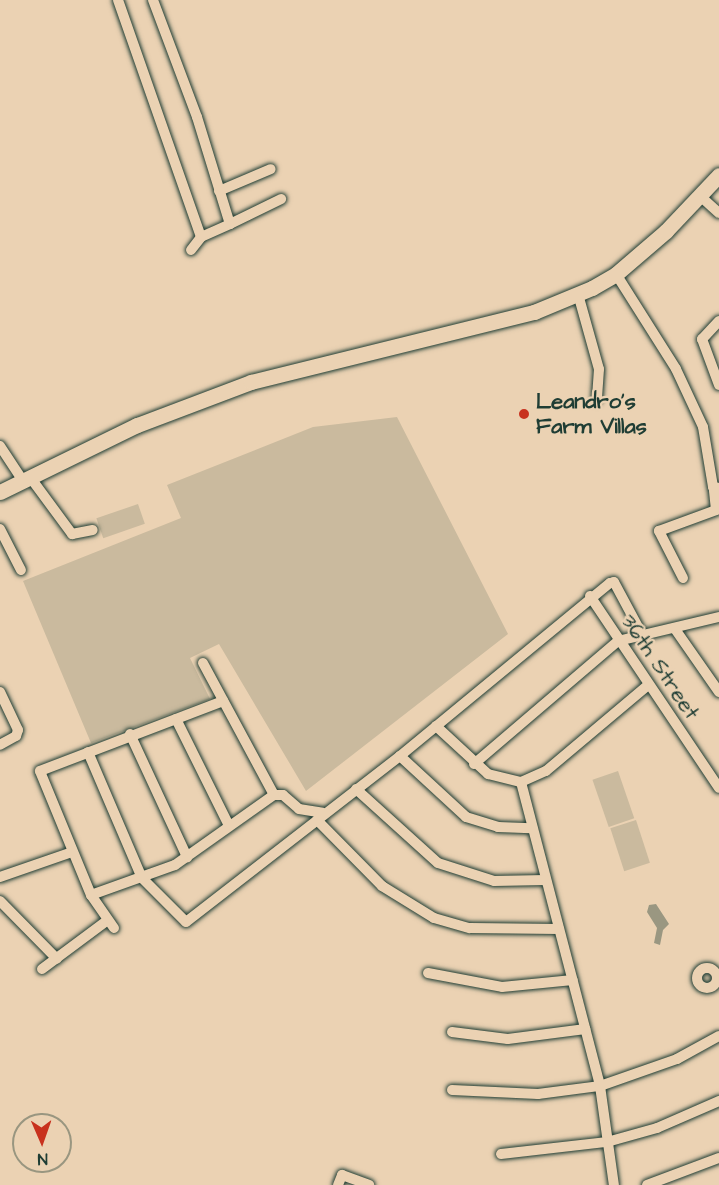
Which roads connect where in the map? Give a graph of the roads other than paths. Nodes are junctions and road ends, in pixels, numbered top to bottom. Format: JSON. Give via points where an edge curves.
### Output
{"nodes":[{"id":1,"x":118,"y":0,"type":"edge"},
{"id":2,"x":153,"y":0,"type":"edge"},
{"id":3,"x":271,"y":169,"type":"dead end"},
{"id":4,"x":719,"y":175,"type":"edge"},
{"id":5,"x":219,"y":191,"type":"junction"},
{"id":6,"x":699,"y":195,"type":"junction"},
{"id":7,"x":281,"y":199,"type":"dead end"},
{"id":8,"x":719,"y":213,"type":"edge"},
{"id":9,"x":230,"y":224,"type":"junction"},
{"id":10,"x":201,"y":237,"type":"junction"},
{"id":11,"x":191,"y":250,"type":"dead end"},
{"id":12,"x":616,"y":274,"type":"junction"},
{"id":13,"x":579,"y":294,"type":"junction"},
{"id":14,"x":719,"y":321,"type":"edge"},
{"id":15,"x":714,"y":364,"type":"edge"},
{"id":16,"x":719,"y":385,"type":"edge"},
{"id":17,"x":597,"y":399,"type":"dead end"},
{"id":18,"x":0,"y":446,"type":"edge"},
{"id":19,"x":26,"y":479,"type":"junction"},
{"id":20,"x":717,"y":489,"type":"edge"},
{"id":21,"x":0,"y":492,"type":"edge"},
{"id":22,"x":0,"y":529,"type":"edge"},
{"id":23,"x":93,"y":530,"type":"dead end"},
{"id":24,"x":21,"y":570,"type":"dead end"},
{"id":25,"x":683,"y":578,"type":"dead end"},
{"id":26,"x":590,"y":596,"type":"junction"},
{"id":27,"x":719,"y":617,"type":"edge"},
{"id":28,"x":675,"y":629,"type":"junction"},
{"id":29,"x":644,"y":636,"type":"junction"},
{"id":30,"x":618,"y":641,"type":"junction"},
{"id":31,"x":203,"y":663,"type":"dead end"},
{"id":32,"x":648,"y":685,"type":"junction"},
{"id":33,"x":0,"y":692,"type":"edge"},
{"id":34,"x":719,"y":692,"type":"edge"},
{"id":35,"x":223,"y":701,"type":"junction"},
{"id":36,"x":176,"y":719,"type":"junction"},
{"id":37,"x":436,"y":726,"type":"junction"},
{"id":38,"x":130,"y":734,"type":"junction"},
{"id":39,"x":0,"y":744,"type":"edge"},
{"id":40,"x":88,"y":752,"type":"junction"},
{"id":41,"x":400,"y":756,"type":"junction"},
{"id":42,"x":474,"y":764,"type":"junction"},
{"id":43,"x":521,"y":782,"type":"junction"},
{"id":44,"x":719,"y":788,"type":"edge"},
{"id":45,"x":356,"y":789,"type":"junction"},
{"id":46,"x":274,"y":795,"type":"junction"},
{"id":47,"x":320,"y":817,"type":"junction"},
{"id":48,"x":229,"y":826,"type":"junction"},
{"id":49,"x":531,"y":828,"type":"junction"},
{"id":50,"x":72,"y":852,"type":"junction"},
{"id":51,"x":187,"y":857,"type":"junction"},
{"id":52,"x":0,"y":877,"type":"edge"},
{"id":53,"x":142,"y":878,"type":"junction"},
{"id":54,"x":545,"y":880,"type":"junction"},
{"id":55,"x":91,"y":895,"type":"junction"},
{"id":56,"x":0,"y":901,"type":"edge"},
{"id":57,"x":560,"y":929,"type":"junction"},
{"id":58,"x":57,"y":959,"type":"junction"},
{"id":59,"x":42,"y":969,"type":"dead end"},
{"id":60,"x":717,"y":972,"type":"edge"},
{"id":61,"x":428,"y":974,"type":"dead end"},
{"id":62,"x":573,"y":980,"type":"junction"},
{"id":63,"x":716,"y":990,"type":"edge"},
{"id":64,"x":585,"y":1029,"type":"junction"},
{"id":65,"x":452,"y":1032,"type":"dead end"},
{"id":66,"x":719,"y":1036,"type":"edge"},
{"id":67,"x":600,"y":1086,"type":"junction"},
{"id":68,"x":452,"y":1090,"type":"dead end"},
{"id":69,"x":719,"y":1101,"type":"edge"},
{"id":70,"x":607,"y":1142,"type":"junction"},
{"id":71,"x":501,"y":1154,"type":"dead end"},
{"id":72,"x":719,"y":1158,"type":"edge"},
{"id":73,"x":338,"y":1185,"type":"edge"},
{"id":74,"x":369,"y":1185,"type":"edge"},
{"id":75,"x":614,"y":1185,"type":"edge"},
{"id":76,"x":647,"y":1185,"type":"edge"}],
"edges":[{"from":1,"to":10,"type":"street"},
{"from":2,"to":5,"type":"street","via":[[197,117]]},
{"from":3,"to":5,"type":"street"},
{"from":4,"to":6,"type":"street"},
{"from":5,"to":9,"type":"street"},
{"from":6,"to":8,"type":"street"},
{"from":6,"to":12,"type":"street","via":[[666,231]]},
{"from":7,"to":9,"type":"street"},
{"from":9,"to":10,"type":"street"},
{"from":10,"to":11,"type":"street"},
{"from":12,"to":13,"type":"street"},
{"from":12,"to":20,"type":"street","via":[[676,369],[703,427],[710,477]]},
{"from":13,"to":17,"type":"street","via":[[599,369]]},
{"from":13,"to":19,"type":"street","via":[[534,312],[251,382],[137,425]]},
{"from":14,"to":15,"type":"street","via":[[702,339]]},
{"from":15,"to":16,"type":"street"},
{"from":18,"to":19,"type":"street"},
{"from":19,"to":21,"type":"street"},
{"from":19,"to":23,"type":"street","via":[[72,534]]},
{"from":20,"to":25,"type":"street","via":[[716,510],[659,531]]},
{"from":22,"to":24,"type":"street"},
{"from":26,"to":29,"type":"street","via":[[614,582]]},
{"from":26,"to":30,"type":"street","name":"36th Street"},
{"from":26,"to":37,"type":"street"},
{"from":27,"to":28,"type":"street"},
{"from":28,"to":29,"type":"street"},
{"from":28,"to":34,"type":"street"},
{"from":29,"to":30,"type":"street"},
{"from":30,"to":32,"type":"street","name":"36th Street"},
{"from":30,"to":42,"type":"street"},
{"from":31,"to":35,"type":"street"},
{"from":32,"to":43,"type":"street","via":[[546,771]]},
{"from":32,"to":44,"type":"street","name":"36th Street"},
{"from":33,"to":39,"type":"street","via":[[18,730],[16,736]]},
{"from":35,"to":36,"type":"street"},
{"from":35,"to":46,"type":"street"},
{"from":36,"to":38,"type":"street"},
{"from":36,"to":48,"type":"street"},
{"from":37,"to":41,"type":"street"},
{"from":37,"to":42,"type":"street"},
{"from":38,"to":40,"type":"street"},
{"from":38,"to":51,"type":"street"},
{"from":40,"to":50,"type":"street","via":[[40,772]]},
{"from":40,"to":53,"type":"street"},
{"from":41,"to":45,"type":"street"},
{"from":41,"to":49,"type":"street","via":[[466,817],[498,827]]},
{"from":42,"to":43,"type":"street","via":[[500,779]]},
{"from":43,"to":49,"type":"street"},
{"from":45,"to":47,"type":"street"},
{"from":45,"to":54,"type":"street","via":[[438,863],[494,881]]},
{"from":46,"to":47,"type":"street","via":[[283,795]]},
{"from":46,"to":48,"type":"street"},
{"from":47,"to":53,"type":"street","via":[[186,922]]},
{"from":47,"to":57,"type":"street","via":[[382,886],[434,918],[471,928]]},
{"from":48,"to":51,"type":"street"},
{"from":49,"to":54,"type":"street"},
{"from":50,"to":52,"type":"street"},
{"from":50,"to":55,"type":"street"},
{"from":51,"to":53,"type":"street"},
{"from":53,"to":55,"type":"street"},
{"from":54,"to":57,"type":"street"},
{"from":55,"to":58,"type":"street","via":[[111,924]]},
{"from":56,"to":58,"type":"street"},
{"from":57,"to":62,"type":"street"},
{"from":58,"to":59,"type":"street"},
{"from":60,"to":63,"type":"street"},
{"from":60,"to":63,"type":"street","via":[[706,968],[697,975],[704,987]]},
{"from":61,"to":62,"type":"street","via":[[502,987]]},
{"from":62,"to":64,"type":"street"},
{"from":64,"to":65,"type":"street","via":[[508,1040]]},
{"from":64,"to":67,"type":"street"},
{"from":66,"to":67,"type":"street","via":[[677,1059]]},
{"from":67,"to":68,"type":"street","via":[[538,1094]]},
{"from":67,"to":70,"type":"street"},
{"from":69,"to":70,"type":"street","via":[[666,1124]]},
{"from":70,"to":71,"type":"street"},
{"from":70,"to":75,"type":"street"},
{"from":72,"to":76,"type":"street"},
{"from":73,"to":74,"type":"street","via":[[342,1176]]}]}
